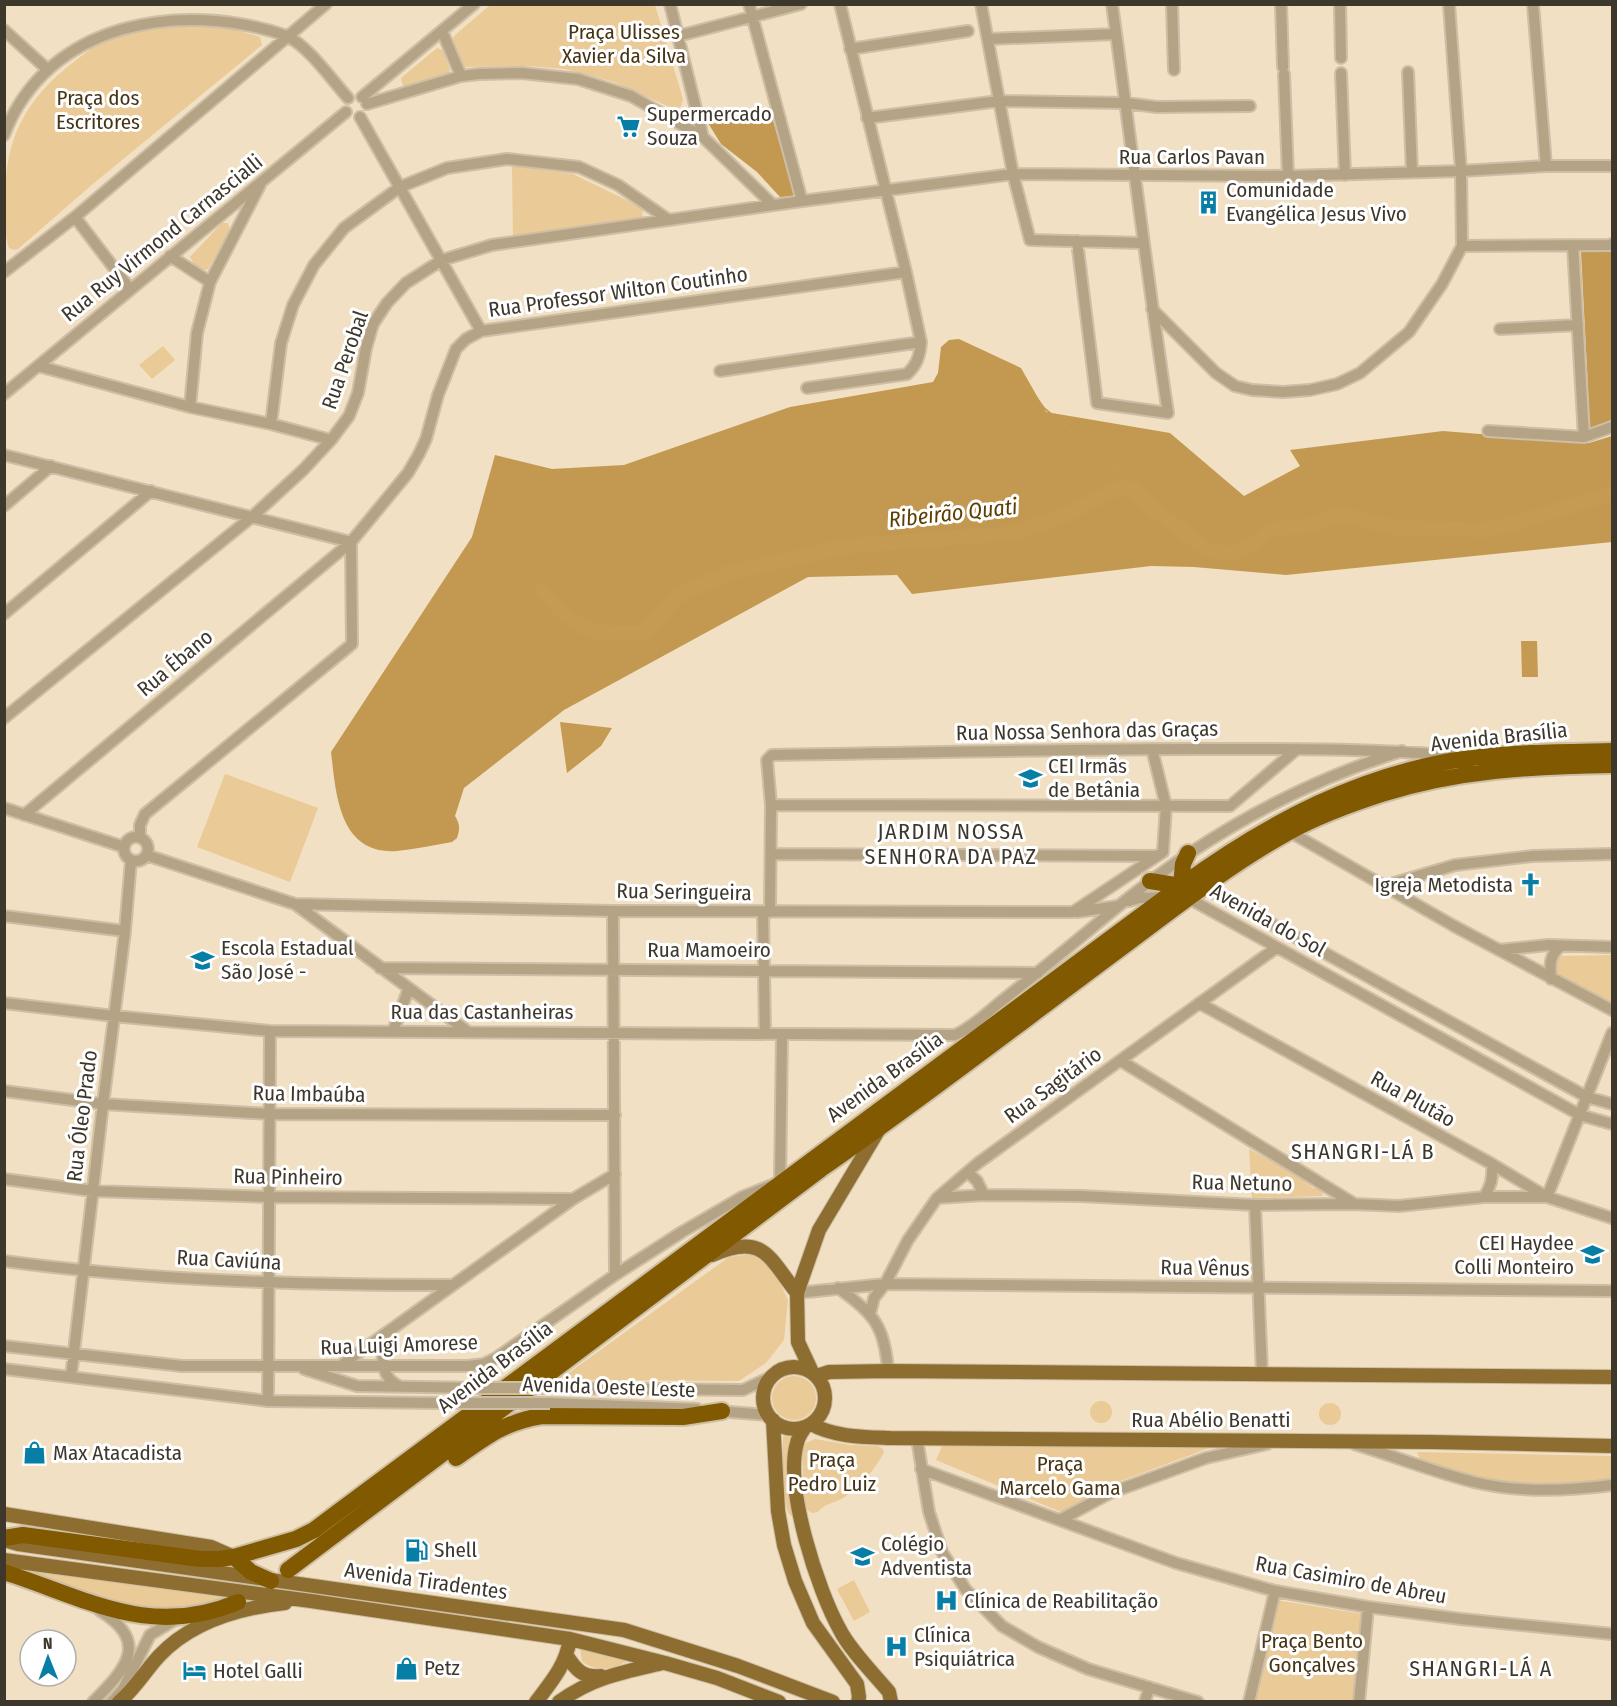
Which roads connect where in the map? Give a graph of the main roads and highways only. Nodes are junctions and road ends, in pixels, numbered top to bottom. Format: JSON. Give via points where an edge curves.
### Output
{"nodes":[{"id":1,"x":1612,"y":751,"type":"edge"},
{"id":2,"x":1612,"y":765,"type":"edge"},
{"id":3,"x":1188,"y":853,"type":"road end"},
{"id":4,"x":1150,"y":881,"type":"road end"},
{"id":5,"x":1184,"y":892,"type":"junction"},
{"id":6,"x":879,"y":1129,"type":"junction"},
{"id":7,"x":702,"y":1259,"type":"junction"},
{"id":8,"x":797,"y":1293,"type":"junction"},
{"id":9,"x":798,"y":1342,"type":"junction"},
{"id":10,"x":775,"y":1374,"type":"junction"},
{"id":11,"x":814,"y":1374,"type":"junction"},
{"id":12,"x":1612,"y":1377,"type":"edge"},
{"id":13,"x":722,"y":1411,"type":"road end"},
{"id":14,"x":771,"y":1418,"type":"junction"},
{"id":15,"x":808,"y":1425,"type":"junction"},
{"id":16,"x":1612,"y":1446,"type":"edge"},
{"id":17,"x":4,"y":1514,"type":"edge"},
{"id":18,"x":362,"y":1516,"type":"junction"},
{"id":19,"x":4,"y":1539,"type":"edge"},
{"id":20,"x":234,"y":1557,"type":"junction"},
{"id":21,"x":4,"y":1560,"type":"edge"},
{"id":22,"x":288,"y":1570,"type":"dead end"},
{"id":23,"x":4,"y":1572,"type":"edge"},
{"id":24,"x":271,"y":1581,"type":"junction"},
{"id":25,"x":338,"y":1589,"type":"junction"},
{"id":26,"x":308,"y":1601,"type":"junction"},
{"id":27,"x":238,"y":1602,"type":"dead end"},
{"id":28,"x":624,"y":1630,"type":"junction"},
{"id":29,"x":841,"y":1633,"type":"junction"},
{"id":30,"x":570,"y":1639,"type":"junction"},
{"id":31,"x":826,"y":1641,"type":"junction"},
{"id":32,"x":567,"y":1656,"type":"junction"},
{"id":33,"x":665,"y":1663,"type":"junction"},
{"id":34,"x":609,"y":1675,"type":"junction"},
{"id":35,"x":893,"y":1698,"type":"edge"},
{"id":36,"x":118,"y":1701,"type":"edge"},
{"id":37,"x":536,"y":1701,"type":"edge"},
{"id":38,"x":560,"y":1701,"type":"edge"},
{"id":39,"x":778,"y":1701,"type":"edge"},
{"id":40,"x":833,"y":1701,"type":"edge"},
{"id":41,"x":858,"y":1701,"type":"edge"}],
"edges":[{"from":1,"to":5,"type":"highway","name":"Avenida Brasília","via":[[1472,758],[1418,768],[1357,787],[1250,838]]},
{"from":2,"to":5,"type":"highway","name":"Avenida Brasília","via":[[1486,770],[1382,794],[1290,831],[1203,888]]},
{"from":3,"to":5,"type":"highway","via":[[1182,864]]},
{"from":4,"to":5,"type":"highway"},
{"from":5,"to":6,"type":"highway","name":"Avenida Brasília"},
{"from":5,"to":20,"type":"highway","name":"Avenida Brasília","via":[[1166,897],[314,1530],[278,1546]]},
{"from":6,"to":7,"type":"highway","name":"Avenida Brasília"},
{"from":6,"to":8,"type":"main road","via":[[819,1230]]},
{"from":7,"to":8,"type":"main road","via":[[725,1249],[755,1247],[776,1263]]},
{"from":7,"to":18,"type":"highway","name":"Avenida Brasília"},
{"from":8,"to":9,"type":"main road"},
{"from":9,"to":10,"type":"main road"},
{"from":9,"to":11,"type":"main road"},
{"from":10,"to":11,"type":"main road","via":[[788,1367],[799,1367]]},
{"from":10,"to":14,"type":"main road","via":[[765,1386],[763,1396]]},
{"from":11,"to":12,"type":"main road","via":[[888,1371]]},
{"from":11,"to":15,"type":"main road","via":[[823,1384],[825,1405]]},
{"from":13,"to":18,"type":"highway","via":[[683,1417],[521,1419],[493,1432],[435,1473]]},
{"from":14,"to":15,"type":"main road","via":[[785,1428]]},
{"from":14,"to":31,"type":"main road","via":[[784,1545],[795,1581]]},
{"from":15,"to":16,"type":"main road","name":"Rua Abélio Benatti","via":[[846,1435],[917,1439]]},
{"from":15,"to":29,"type":"main road","via":[[795,1451],[798,1502],[821,1591]]},
{"from":17,"to":20,"type":"main road","via":[[211,1547]]},
{"from":18,"to":22,"type":"highway","name":"Avenida Brasília"},
{"from":19,"to":20,"type":"highway","name":"Avenida Brasília","via":[[23,1535],[200,1559]]},
{"from":19,"to":24,"type":"main road","name":"Avenida Tiradentes"},
{"from":20,"to":24,"type":"highway","via":[[251,1572]]},
{"from":21,"to":26,"type":"main road","name":"Avenida Tiradentes"},
{"from":23,"to":27,"type":"highway","via":[[137,1615],[178,1618],[205,1614]]},
{"from":24,"to":25,"type":"main road","name":"Avenida Tiradentes"},
{"from":25,"to":26,"type":"main road","via":[[317,1593]]},
{"from":25,"to":28,"type":"main road","name":"Avenida Tiradentes"},
{"from":26,"to":30,"type":"main road","name":"Avenida Tiradentes"},
{"from":26,"to":36,"type":"main road","via":[[252,1608],[197,1627],[171,1645]]},
{"from":28,"to":30,"type":"main road","via":[[580,1630]]},
{"from":28,"to":40,"type":"main road","name":"Avenida Tiradentes"},
{"from":29,"to":31,"type":"main road"},
{"from":29,"to":35,"type":"main road"},
{"from":30,"to":32,"type":"main road"},
{"from":30,"to":33,"type":"main road","name":"Avenida Tiradentes"},
{"from":31,"to":41,"type":"main road","via":[[857,1684]]},
{"from":32,"to":34,"type":"main road","via":[[583,1675]]},
{"from":32,"to":37,"type":"main road"},
{"from":33,"to":34,"type":"main road"},
{"from":33,"to":39,"type":"main road","name":"Avenida Tiradentes"},
{"from":34,"to":38,"type":"main road"}]}
